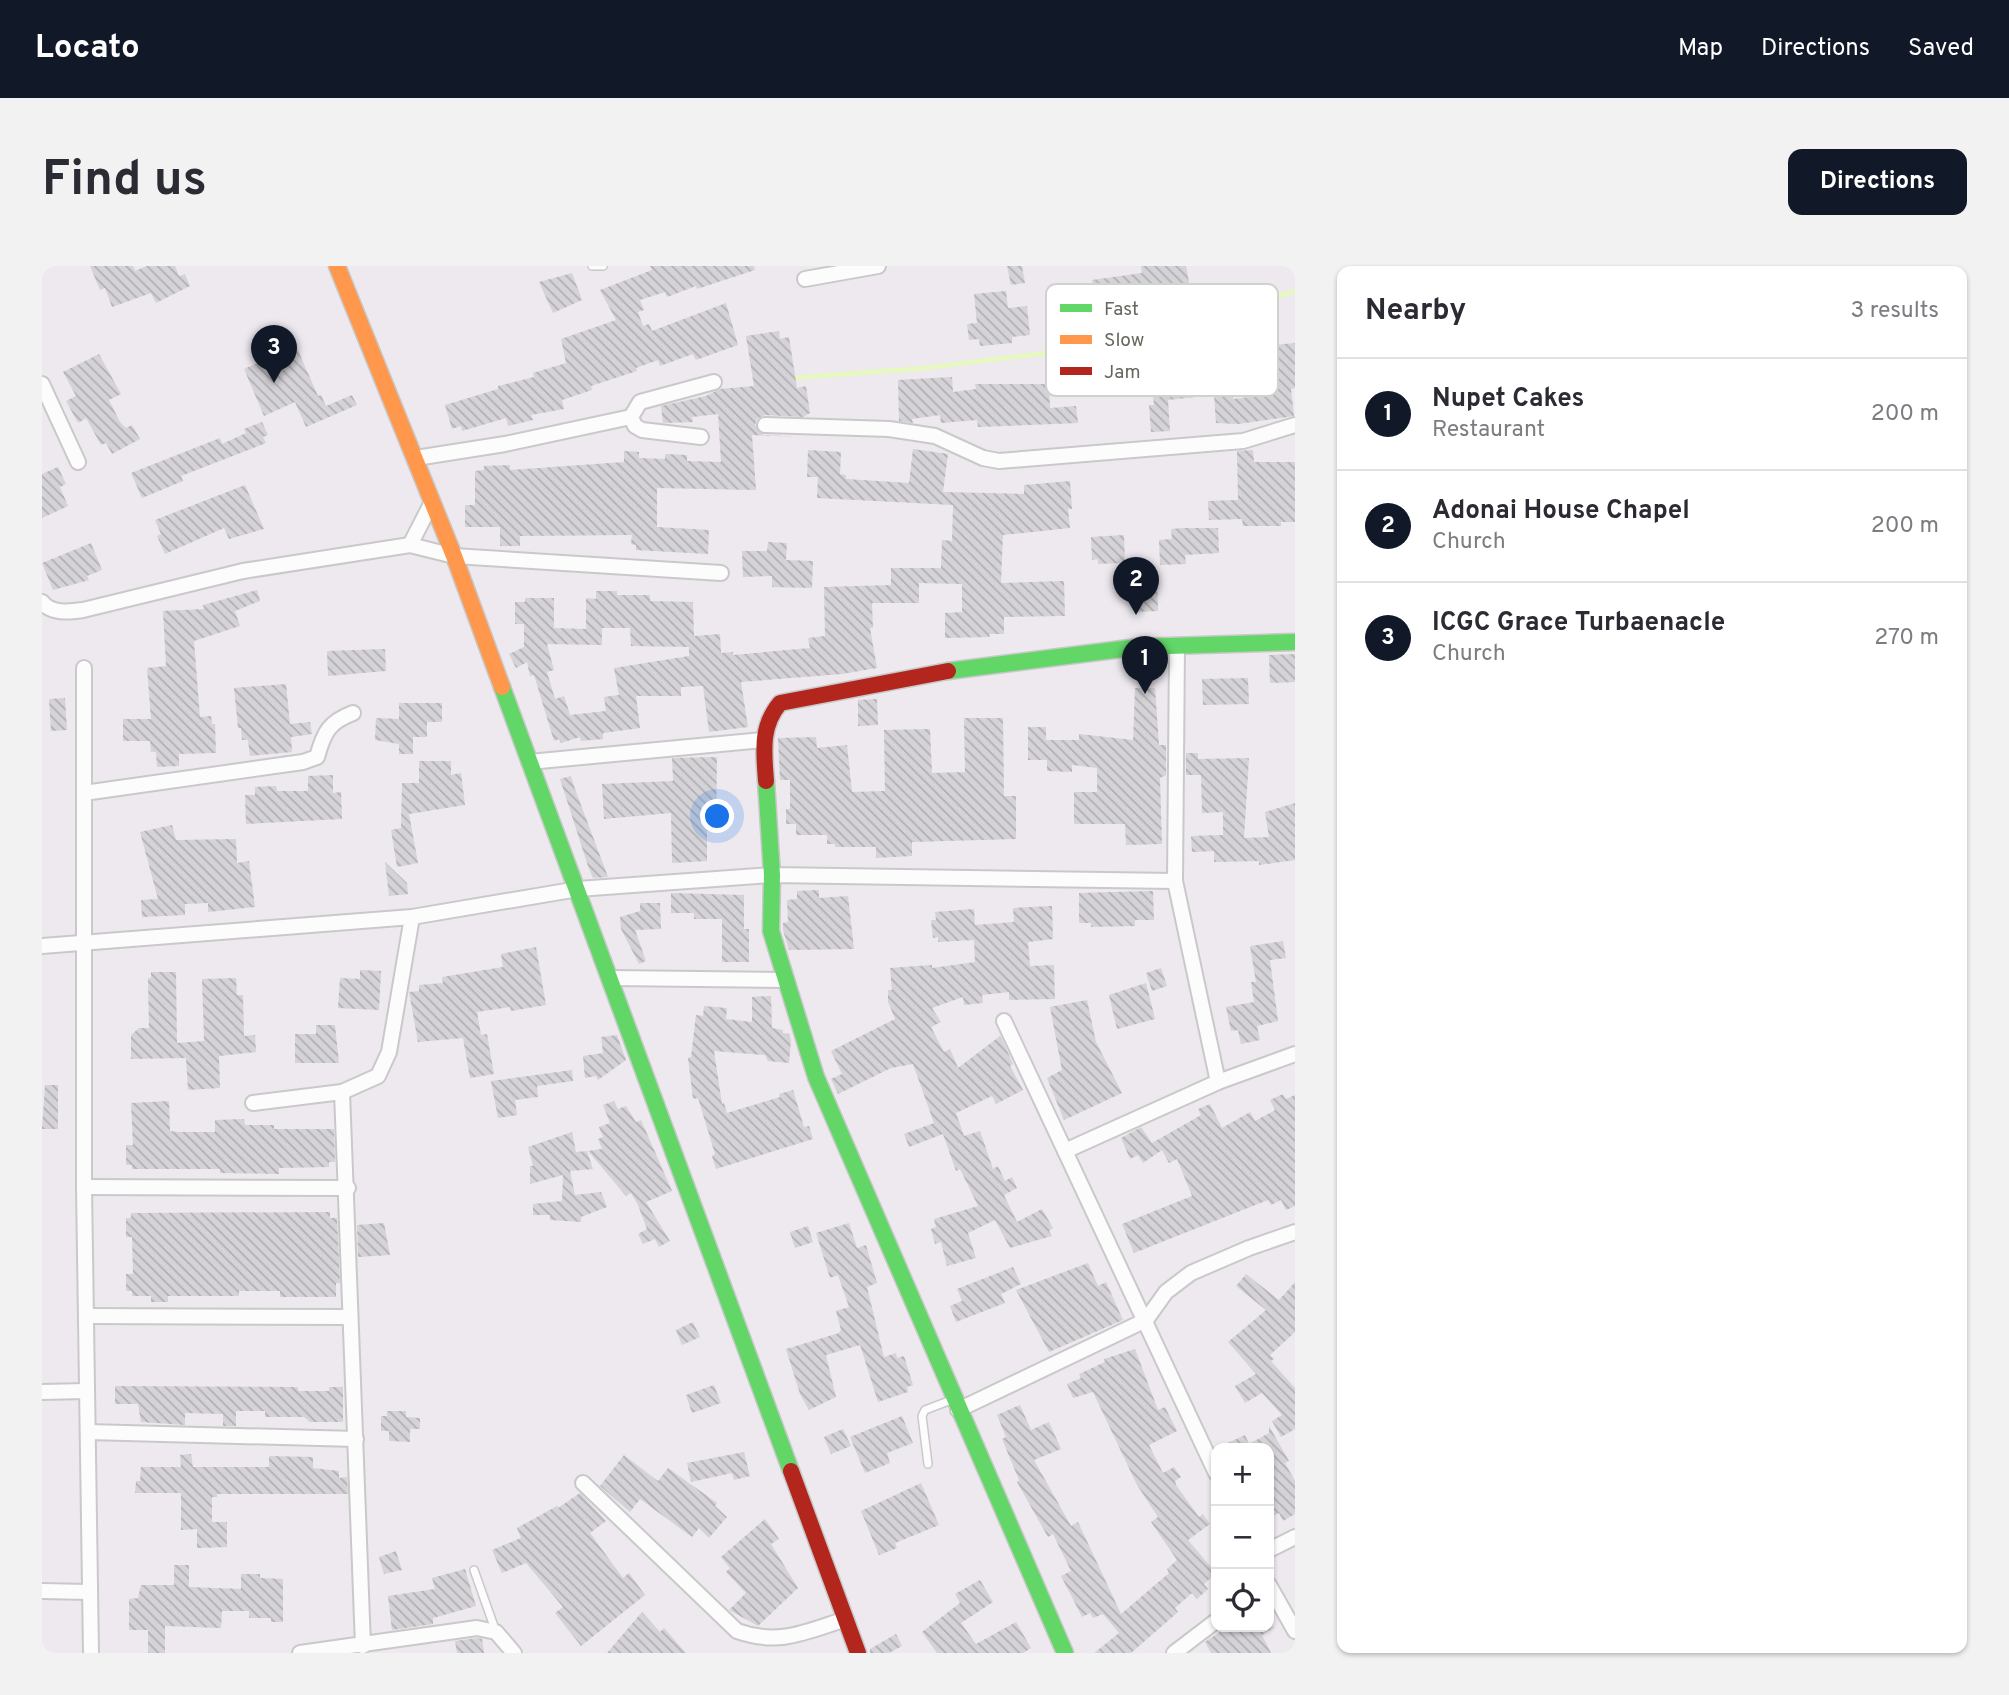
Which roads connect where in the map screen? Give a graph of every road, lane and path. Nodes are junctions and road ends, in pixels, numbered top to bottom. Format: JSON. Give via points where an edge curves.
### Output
{"nodes":[{"id":1,"x":337,"y":266,"type":"edge"},
{"id":2,"x":592,"y":266,"type":"edge"},
{"id":3,"x":603,"y":266,"type":"edge"},
{"id":4,"x":878,"y":266,"type":"edge"},
{"id":5,"x":805,"y":279,"type":"dead end"},
{"id":6,"x":714,"y":382,"type":"dead end"},
{"id":7,"x":42,"y":384,"type":"edge"},
{"id":8,"x":631,"y":417,"type":"junction"},
{"id":9,"x":765,"y":425,"type":"dead end"},
{"id":10,"x":1295,"y":425,"type":"edge"},
{"id":11,"x":701,"y":437,"type":"dead end"},
{"id":12,"x":416,"y":458,"type":"junction"},
{"id":13,"x":78,"y":462,"type":"dead end"},
{"id":14,"x":431,"y":504,"type":"junction"},
{"id":15,"x":410,"y":545,"type":"junction"},
{"id":16,"x":454,"y":556,"type":"junction"},
{"id":17,"x":721,"y":573,"type":"dead end"},
{"id":18,"x":42,"y":602,"type":"edge"},
{"id":19,"x":1295,"y":642,"type":"edge"},
{"id":20,"x":1177,"y":646,"type":"junction"},
{"id":21,"x":83,"y":667,"type":"dead end"},
{"id":22,"x":354,"y":713,"type":"dead end"},
{"id":23,"x":763,"y":740,"type":"junction"},
{"id":24,"x":529,"y":762,"type":"junction"},
{"id":25,"x":84,"y":793,"type":"junction"},
{"id":26,"x":772,"y":875,"type":"junction"},
{"id":27,"x":1175,"y":881,"type":"junction"},
{"id":28,"x":578,"y":889,"type":"junction"},
{"id":29,"x":412,"y":917,"type":"junction"},
{"id":30,"x":83,"y":944,"type":"junction"},
{"id":31,"x":42,"y":946,"type":"edge"},
{"id":32,"x":610,"y":978,"type":"junction"},
{"id":33,"x":784,"y":980,"type":"junction"},
{"id":34,"x":1004,"y":1021,"type":"dead end"},
{"id":35,"x":1295,"y":1054,"type":"edge"},
{"id":36,"x":1218,"y":1082,"type":"junction"},
{"id":37,"x":342,"y":1092,"type":"junction"},
{"id":38,"x":253,"y":1103,"type":"dead end"},
{"id":39,"x":1065,"y":1151,"type":"junction"},
{"id":40,"x":84,"y":1187,"type":"junction"},
{"id":41,"x":348,"y":1188,"type":"junction"},
{"id":42,"x":1295,"y":1232,"type":"edge"},
{"id":43,"x":86,"y":1316,"type":"junction"},
{"id":44,"x":350,"y":1317,"type":"junction"},
{"id":45,"x":1146,"y":1320,"type":"junction"},
{"id":46,"x":86,"y":1391,"type":"junction"},
{"id":47,"x":42,"y":1392,"type":"edge"},
{"id":48,"x":956,"y":1405,"type":"junction"},
{"id":49,"x":88,"y":1432,"type":"junction"},
{"id":50,"x":356,"y":1439,"type":"junction"},
{"id":51,"x":1211,"y":1463,"type":"edge"},
{"id":52,"x":928,"y":1464,"type":"dead end"},
{"id":53,"x":583,"y":1483,"type":"dead end"},
{"id":54,"x":1295,"y":1537,"type":"edge"},
{"id":55,"x":1274,"y":1548,"type":"edge"},
{"id":56,"x":474,"y":1570,"type":"dead end"},
{"id":57,"x":42,"y":1591,"type":"edge"},
{"id":58,"x":89,"y":1592,"type":"junction"},
{"id":59,"x":1274,"y":1594,"type":"edge"},
{"id":60,"x":846,"y":1619,"type":"junction"},
{"id":61,"x":1211,"y":1625,"type":"edge"},
{"id":62,"x":1295,"y":1631,"type":"edge"},
{"id":63,"x":496,"y":1632,"type":"junction"},
{"id":64,"x":363,"y":1646,"type":"junction"},
{"id":65,"x":91,"y":1653,"type":"edge"},
{"id":66,"x":300,"y":1653,"type":"edge"},
{"id":67,"x":514,"y":1653,"type":"edge"},
{"id":68,"x":858,"y":1653,"type":"edge"},
{"id":69,"x":1065,"y":1653,"type":"edge"},
{"id":70,"x":1174,"y":1653,"type":"edge"}],
"edges":[{"from":1,"to":12,"type":"street"},
{"from":2,"to":3,"type":"lane"},
{"from":4,"to":5,"type":"street"},
{"from":6,"to":8,"type":"street","via":[[640,402]]},
{"from":7,"to":13,"type":"street"},
{"from":8,"to":11,"type":"street","via":[[642,430]]},
{"from":8,"to":12,"type":"street"},
{"from":9,"to":10,"type":"street","via":[[889,429],[935,436],[999,461],[1243,441]]},
{"from":12,"to":14,"type":"street"},
{"from":14,"to":15,"type":"street"},
{"from":14,"to":16,"type":"street"},
{"from":15,"to":16,"type":"street"},
{"from":15,"to":18,"type":"street","via":[[243,571],[82,610],[58,611]]},
{"from":16,"to":17,"type":"street"},
{"from":16,"to":24,"type":"street"},
{"from":19,"to":20,"type":"street"},
{"from":20,"to":23,"type":"street","via":[[982,665],[806,696],[780,703],[769,716]]},
{"from":20,"to":27,"type":"street"},
{"from":21,"to":25,"type":"street"},
{"from":22,"to":25,"type":"street","via":[[334,720],[325,731],[317,757],[303,762]]},
{"from":23,"to":24,"type":"street"},
{"from":23,"to":26,"type":"street"},
{"from":24,"to":28,"type":"street"},
{"from":25,"to":30,"type":"street"},
{"from":26,"to":27,"type":"street"},
{"from":26,"to":28,"type":"street"},
{"from":26,"to":33,"type":"street","via":[[771,931]]},
{"from":27,"to":36,"type":"street"},
{"from":28,"to":29,"type":"street"},
{"from":28,"to":32,"type":"street"},
{"from":29,"to":30,"type":"street"},
{"from":29,"to":37,"type":"street","via":[[389,1052],[378,1076]]},
{"from":30,"to":31,"type":"street"},
{"from":30,"to":40,"type":"street"},
{"from":32,"to":33,"type":"street"},
{"from":32,"to":60,"type":"street"},
{"from":33,"to":48,"type":"street","via":[[816,1077]]},
{"from":34,"to":39,"type":"street"},
{"from":35,"to":36,"type":"street"},
{"from":36,"to":39,"type":"street"},
{"from":37,"to":38,"type":"street"},
{"from":37,"to":41,"type":"street"},
{"from":39,"to":45,"type":"street"},
{"from":40,"to":41,"type":"street"},
{"from":40,"to":43,"type":"street"},
{"from":41,"to":44,"type":"street"},
{"from":42,"to":45,"type":"street","via":[[1191,1273],[1166,1292]]},
{"from":43,"to":44,"type":"street"},
{"from":43,"to":46,"type":"street"},
{"from":44,"to":50,"type":"street"},
{"from":45,"to":48,"type":"street"},
{"from":45,"to":51,"type":"street"},
{"from":46,"to":47,"type":"street"},
{"from":46,"to":49,"type":"street"},
{"from":48,"to":52,"type":"lane","via":[[925,1410],[922,1416]]},
{"from":48,"to":69,"type":"street"},
{"from":49,"to":50,"type":"street"},
{"from":49,"to":58,"type":"street"},
{"from":50,"to":64,"type":"street"},
{"from":53,"to":60,"type":"street","via":[[737,1631],[758,1639],[783,1639]]},
{"from":54,"to":55,"type":"street"},
{"from":56,"to":63,"type":"lane"},
{"from":57,"to":58,"type":"street"},
{"from":58,"to":65,"type":"street"},
{"from":59,"to":62,"type":"street"},
{"from":60,"to":68,"type":"street"},
{"from":61,"to":70,"type":"street"},
{"from":63,"to":64,"type":"street","via":[[477,1628]]},
{"from":63,"to":67,"type":"street"},
{"from":64,"to":66,"type":"street"}]}
